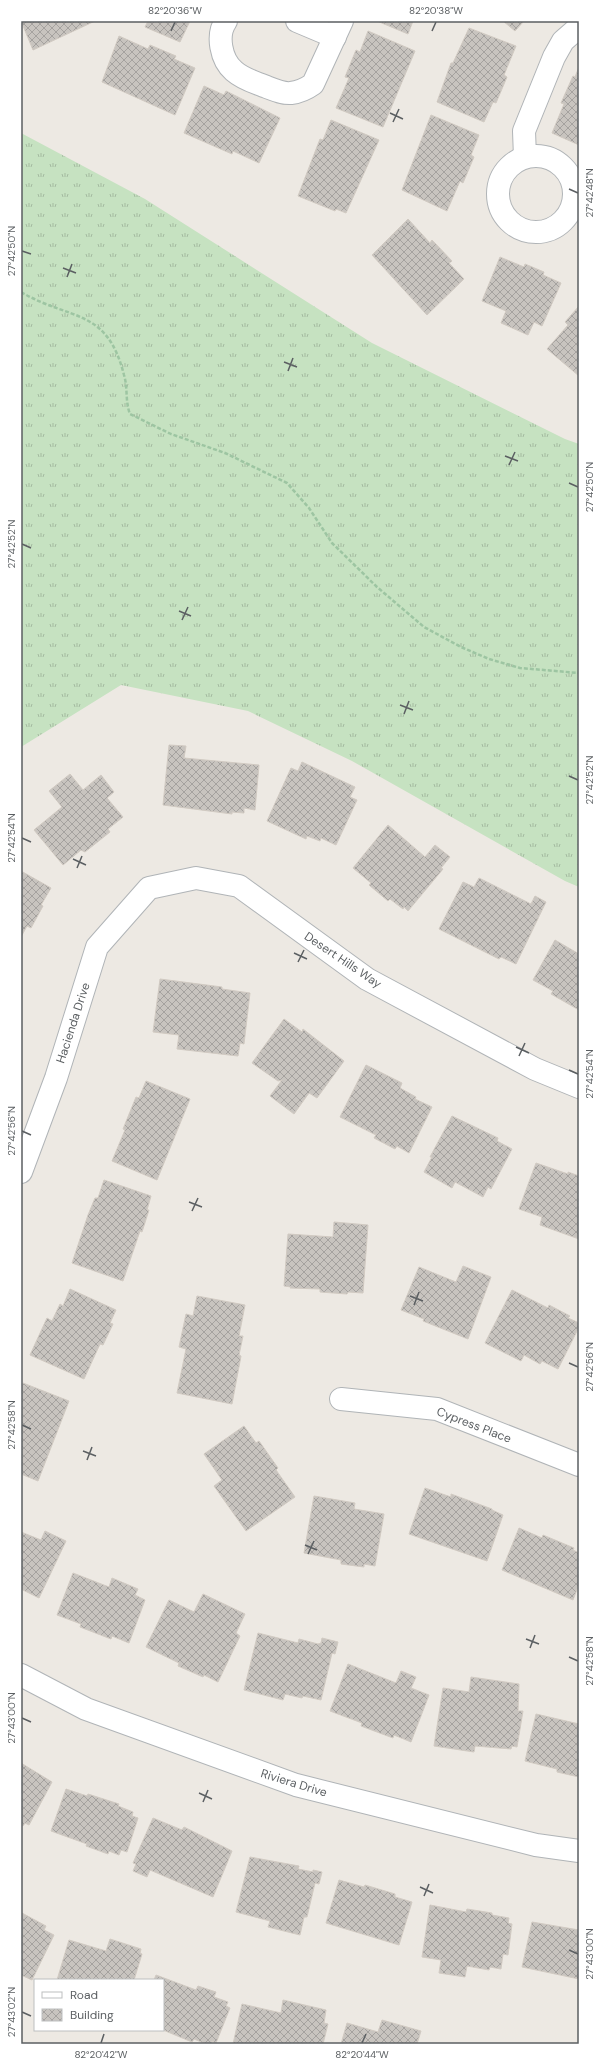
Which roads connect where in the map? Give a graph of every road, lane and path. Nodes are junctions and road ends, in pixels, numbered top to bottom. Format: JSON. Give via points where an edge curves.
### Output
{"nodes":[{"id":1,"x":226,"y":21,"type":"edge"},
{"id":2,"x":297,"y":21,"type":"edge"},
{"id":3,"x":579,"y":27,"type":"edge"},
{"id":4,"x":338,"y":29,"type":"edge"},
{"id":5,"x":525,"y":157,"type":"dead end"},
{"id":6,"x":21,"y":292,"type":"edge"},
{"id":7,"x":579,"y":673,"type":"edge"},
{"id":8,"x":149,"y":888,"type":"joint"},
{"id":9,"x":579,"y":1087,"type":"edge"},
{"id":10,"x":21,"y":1172,"type":"edge"},
{"id":11,"x":341,"y":1399,"type":"dead end"},
{"id":12,"x":579,"y":1465,"type":"edge"},
{"id":13,"x":21,"y":1675,"type":"edge"},
{"id":14,"x":579,"y":1851,"type":"edge"}],
"edges":[{"from":1,"to":4,"type":"street","via":[[220,43],[225,58],[234,71],[249,80],[289,93],[305,90],[314,84]]},
{"from":2,"to":4,"type":"street"},
{"from":3,"to":5,"type":"street","via":[[563,41],[554,57],[524,131]]},
{"from":6,"to":7,"type":"path","via":[[86,318],[110,338],[125,376],[126,404],[130,414],[171,434],[224,453],[287,484],[309,508],[332,543],[377,587],[424,627],[489,659],[520,668]]},
{"from":8,"to":9,"type":"street","name":"Desert Hills Way","via":[[196,878],[238,886],[367,979],[535,1068]]},
{"from":8,"to":10,"type":"street","name":"Hacienda Drive","via":[[97,947],[56,1078]]},
{"from":11,"to":12,"type":"street","name":"Cypress Place","via":[[437,1409]]},
{"from":13,"to":14,"type":"street","name":"Riviera Drive","via":[[86,1709],[296,1786],[536,1846]]}]}
